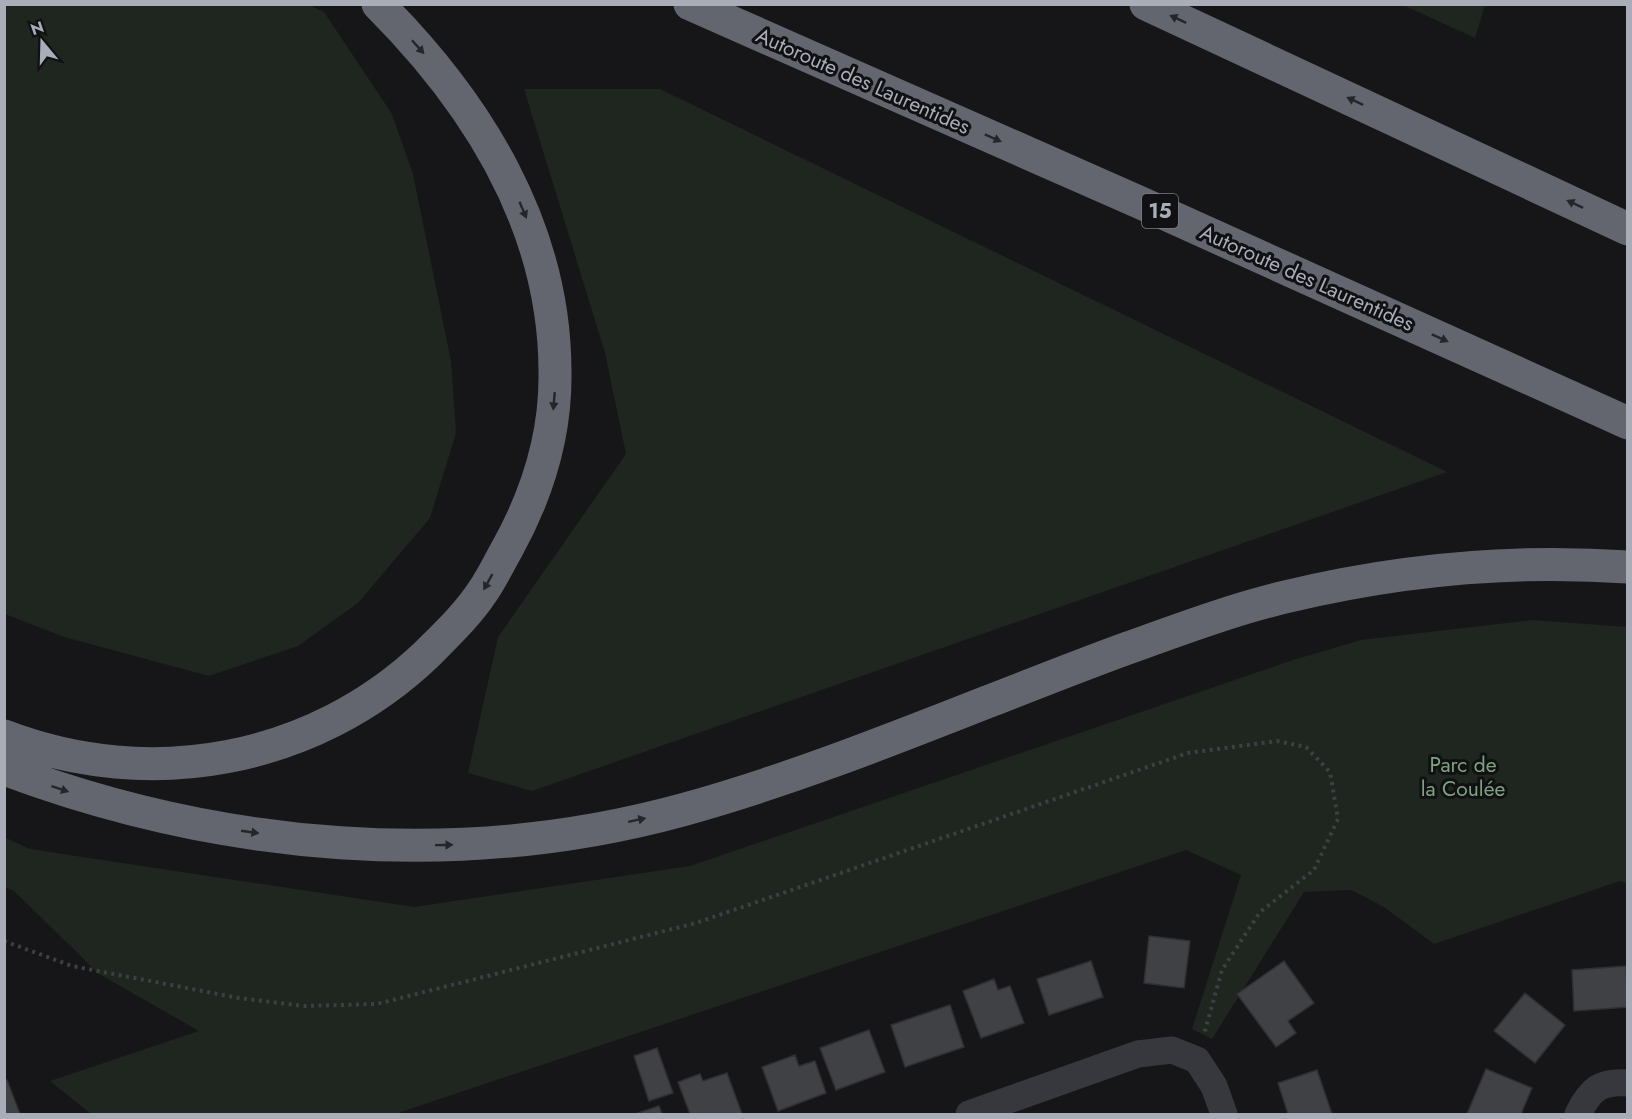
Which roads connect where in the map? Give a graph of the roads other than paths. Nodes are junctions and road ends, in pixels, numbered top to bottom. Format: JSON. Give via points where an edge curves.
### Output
{"nodes":[{"id":1,"x":378,"y":4,"type":"edge"},
{"id":2,"x":690,"y":4,"type":"edge"},
{"id":3,"x":1146,"y":4,"type":"edge"},
{"id":4,"x":1628,"y":229,"type":"edge"},
{"id":5,"x":1628,"y":423,"type":"edge"},
{"id":6,"x":1628,"y":567,"type":"edge"},
{"id":7,"x":4,"y":736,"type":"edge"},
{"id":8,"x":4,"y":769,"type":"edge"},
{"id":9,"x":1628,"y":1083,"type":"edge"},
{"id":10,"x":969,"y":1114,"type":"edge"},
{"id":11,"x":1224,"y":1114,"type":"edge"},
{"id":12,"x":1578,"y":1114,"type":"edge"}],
"edges":[{"from":1,"to":7,"type":"highway","one_way":true,"via":[[420,48],[470,112],[507,175],[544,274],[554,340],[554,404],[542,467],[519,528],[483,592],[415,666],[361,705],[293,740],[226,759],[150,765],[75,758]]},
{"from":2,"to":5,"type":"highway","name":"Autoroute des Laurentides","number":"15","one_way":true},
{"from":4,"to":3,"type":"highway","one_way":true},
{"from":8,"to":6,"type":"highway","one_way":true,"via":[[142,811],[284,837],[435,846],[534,839],[678,811],[758,787],[1137,645],[1283,598],[1376,579],[1491,565]]},
{"from":9,"to":12,"type":"street","via":[[1609,1082],[1587,1094]]},
{"from":10,"to":11,"type":"street","via":[[1138,1054],[1172,1050],[1197,1060],[1214,1086]]}]}
